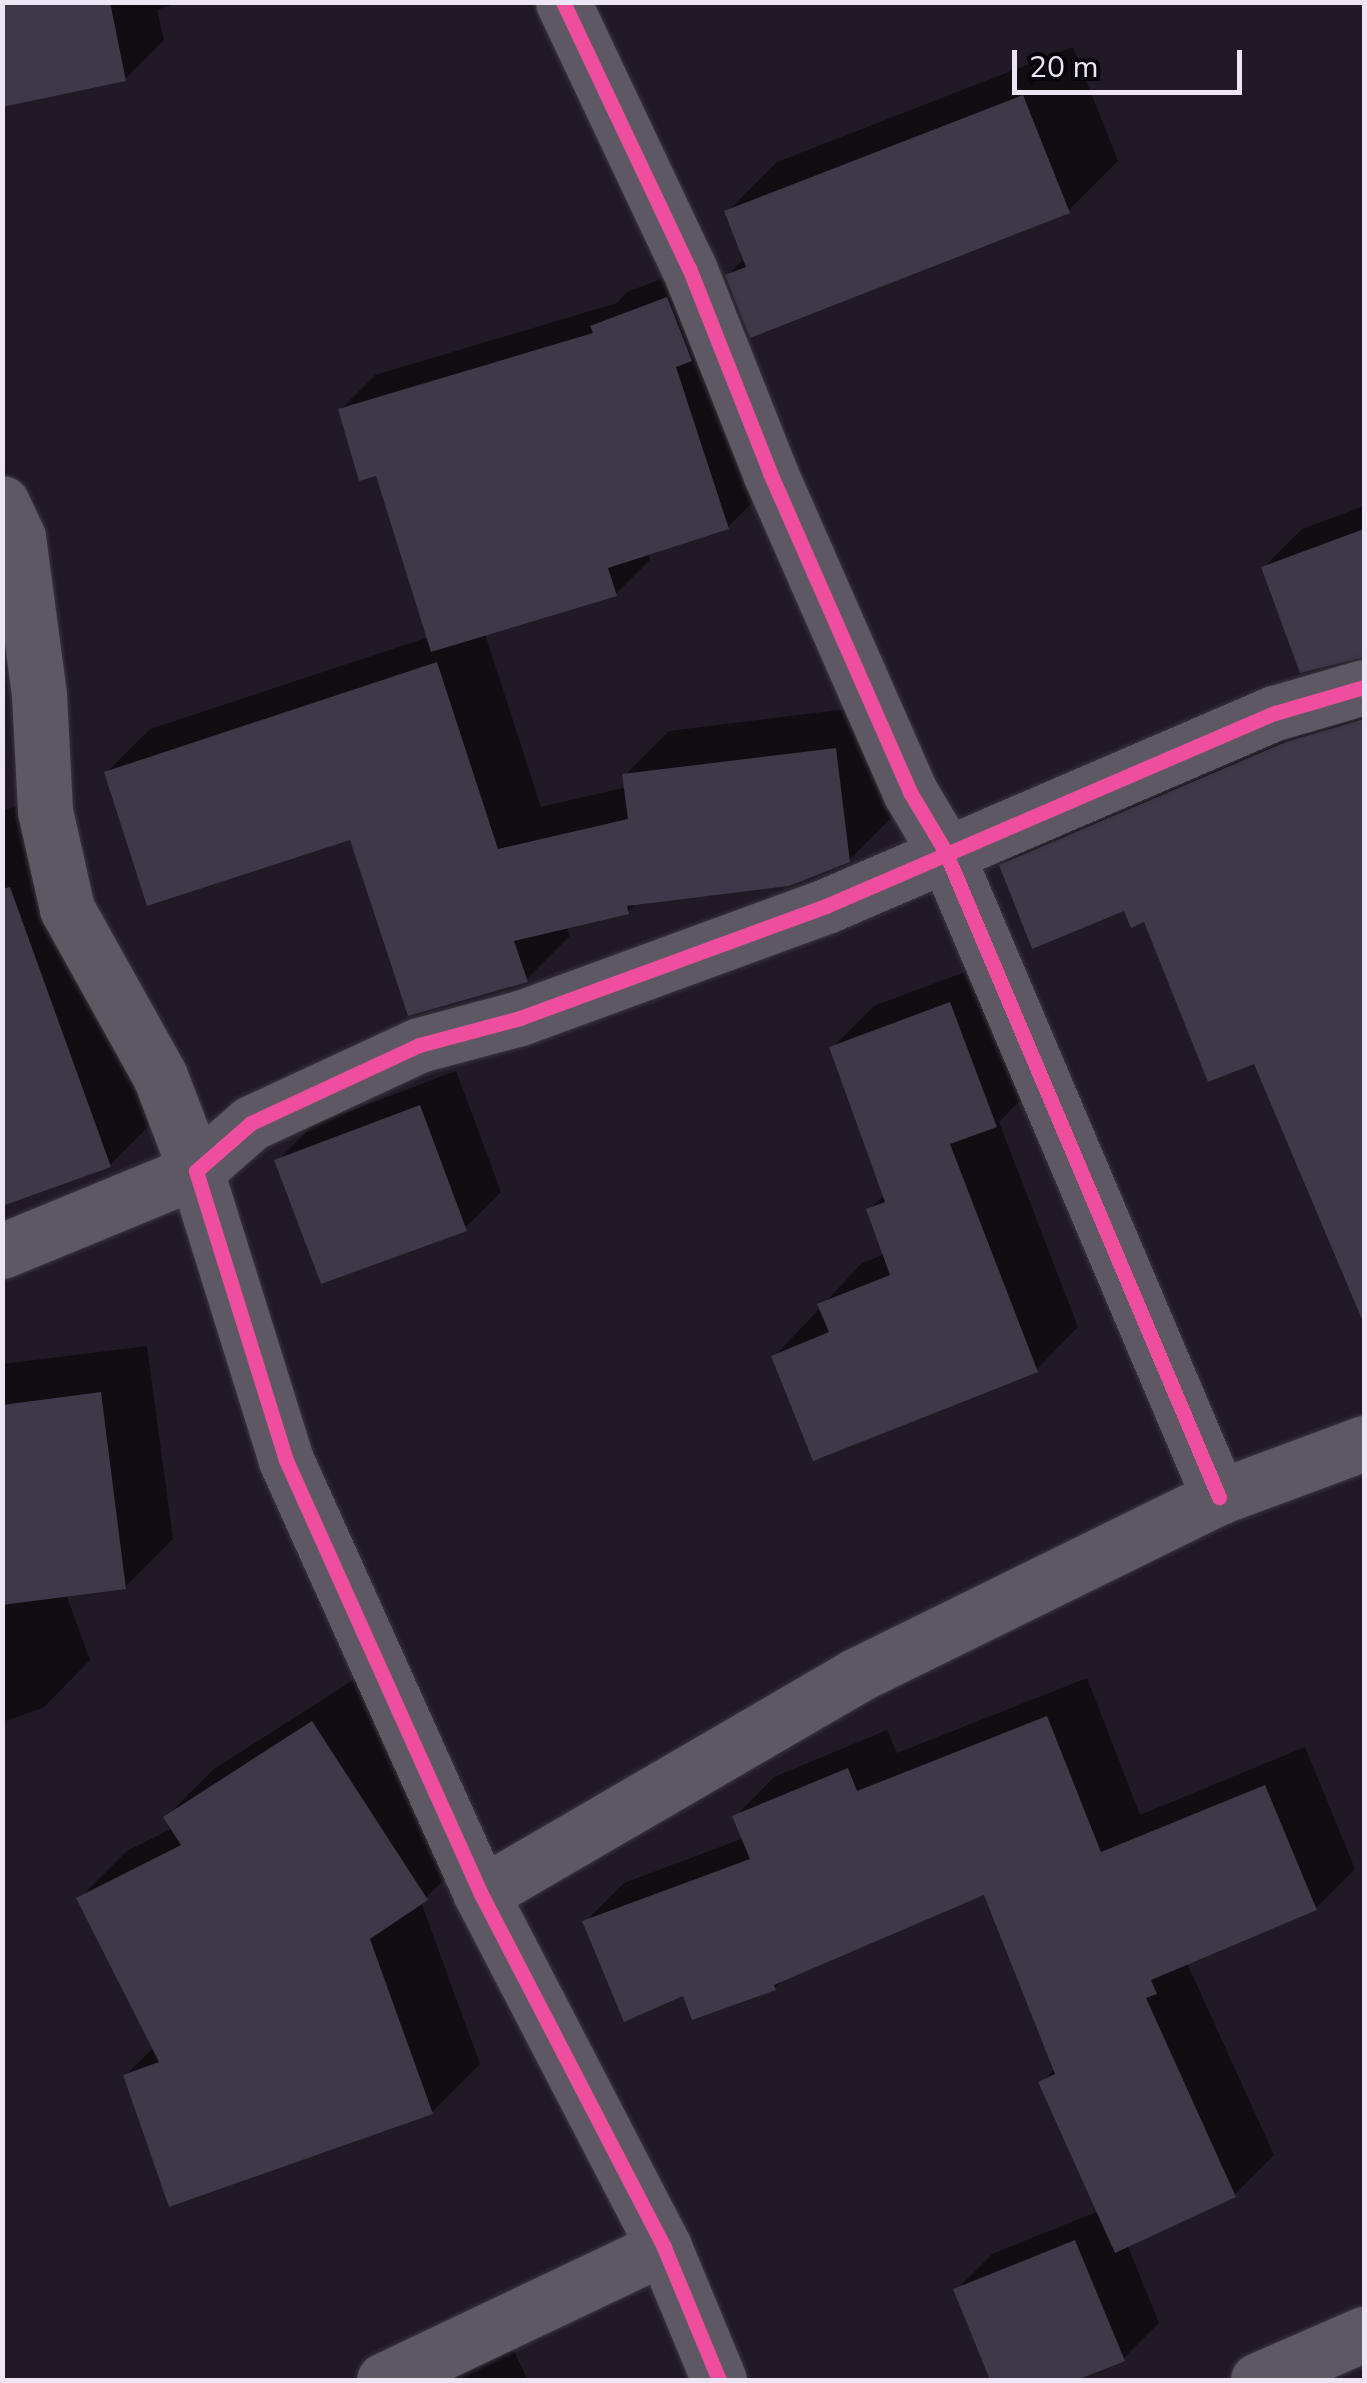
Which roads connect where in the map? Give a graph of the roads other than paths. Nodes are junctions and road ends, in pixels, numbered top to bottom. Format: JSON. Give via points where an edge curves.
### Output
{"nodes":[{"id":1,"x":563,"y":2,"type":"edge"},
{"id":2,"x":2,"y":503,"type":"edge"},
{"id":3,"x":1364,"y":688,"type":"edge"},
{"id":4,"x":946,"y":850,"type":"junction"},
{"id":5,"x":196,"y":1171,"type":"junction"},
{"id":6,"x":2,"y":1250,"type":"edge"},
{"id":7,"x":1364,"y":1443,"type":"edge"},
{"id":8,"x":1219,"y":1497,"type":"junction"},
{"id":9,"x":481,"y":1894,"type":"junction"},
{"id":10,"x":664,"y":2247,"type":"junction"},
{"id":11,"x":1364,"y":2334,"type":"edge"},
{"id":12,"x":384,"y":2380,"type":"edge"},
{"id":13,"x":718,"y":2380,"type":"edge"},
{"id":14,"x":1258,"y":2380,"type":"edge"}],
"edges":[{"from":1,"to":4,"type":"street","via":[[690,268],[770,473],[910,792]]},
{"from":2,"to":5,"type":"street","via":[[18,536],[40,695],[45,811],[67,909],[160,1076]]},
{"from":3,"to":4,"type":"street","via":[[1274,714],[1184,757]]},
{"from":4,"to":5,"type":"street","via":[[826,906],[520,1018],[419,1045],[251,1123]]},
{"from":4,"to":8,"type":"street"},
{"from":5,"to":6,"type":"street"},
{"from":5,"to":9,"type":"street","via":[[286,1460]]},
{"from":7,"to":8,"type":"street"},
{"from":8,"to":9,"type":"street","via":[[854,1676]]},
{"from":9,"to":10,"type":"street"},
{"from":10,"to":12,"type":"street"},
{"from":10,"to":13,"type":"street"},
{"from":11,"to":14,"type":"street"}]}
